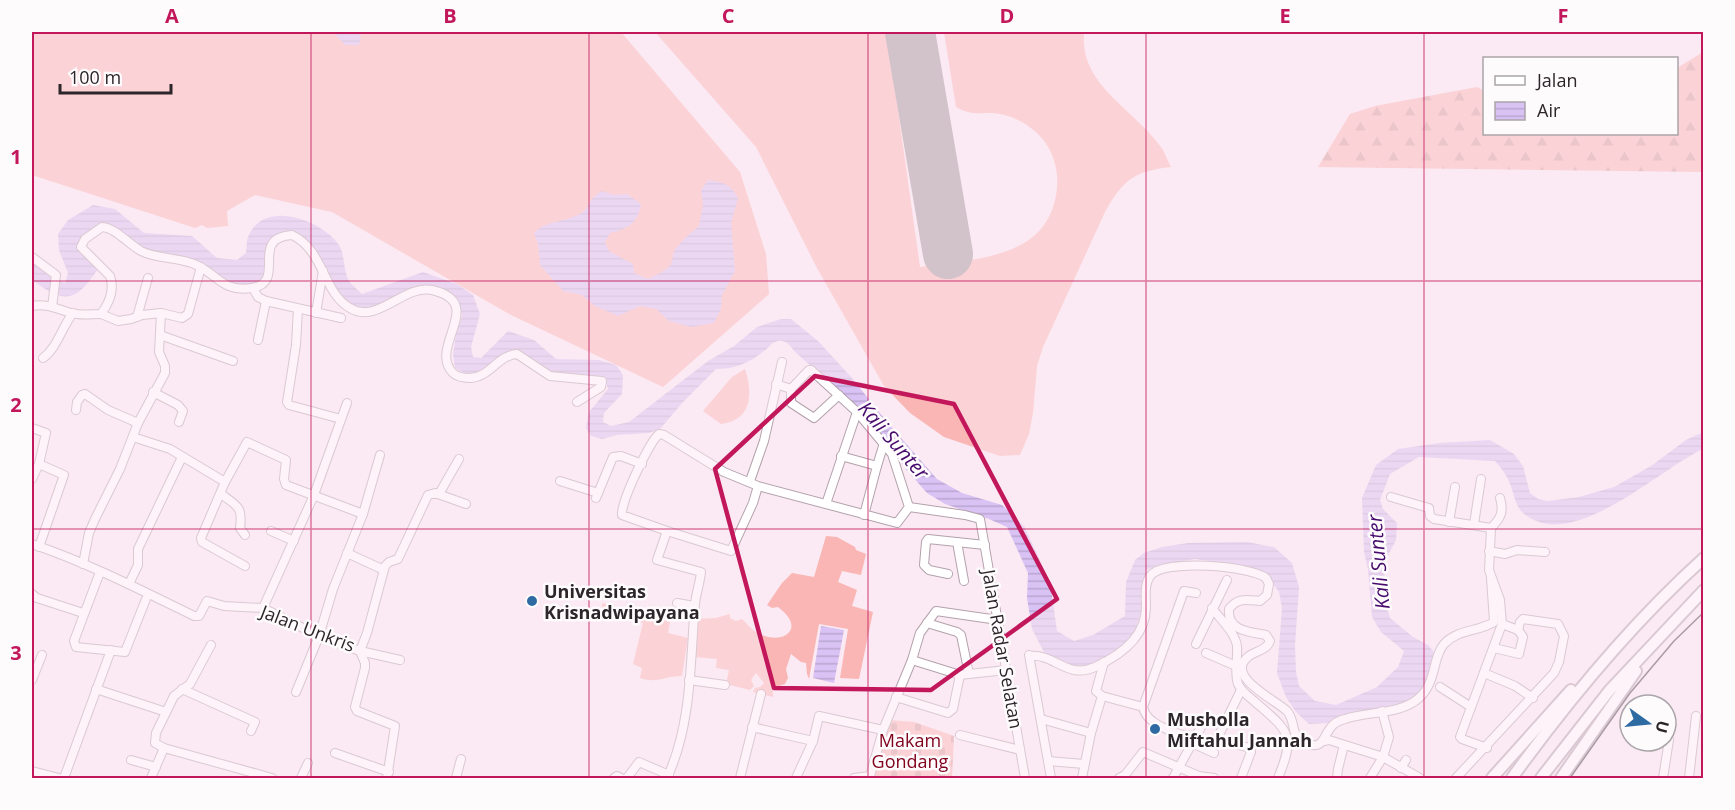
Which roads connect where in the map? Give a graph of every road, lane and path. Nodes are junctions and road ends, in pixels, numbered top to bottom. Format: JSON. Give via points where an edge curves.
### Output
{"nodes":[{"id":1,"x":32,"y":257,"type":"edge"},
{"id":2,"x":201,"y":267,"type":"junction"},
{"id":3,"x":323,"y":270,"type":"junction"},
{"id":4,"x":148,"y":278,"type":"dead end"},
{"id":5,"x":253,"y":288,"type":"junction"},
{"id":6,"x":266,"y":301,"type":"junction"},
{"id":7,"x":32,"y":306,"type":"edge"},
{"id":8,"x":52,"y":307,"type":"junction"},
{"id":9,"x":298,"y":309,"type":"junction"},
{"id":10,"x":161,"y":313,"type":"junction"},
{"id":11,"x":316,"y":313,"type":"junction"},
{"id":12,"x":73,"y":314,"type":"junction"},
{"id":13,"x":101,"y":314,"type":"junction"},
{"id":14,"x":137,"y":317,"type":"junction"},
{"id":15,"x":341,"y":318,"type":"dead end"},
{"id":16,"x":160,"y":335,"type":"junction"},
{"id":17,"x":258,"y":340,"type":"dead end"},
{"id":18,"x":43,"y":358,"type":"dead end"},
{"id":19,"x":233,"y":361,"type":"dead end"},
{"id":20,"x":782,"y":362,"type":"dead end"},
{"id":21,"x":776,"y":384,"type":"junction"},
{"id":22,"x":791,"y":389,"type":"junction"},
{"id":23,"x":153,"y":392,"type":"junction"},
{"id":24,"x":839,"y":395,"type":"junction"},
{"id":25,"x":577,"y":402,"type":"dead end"},
{"id":26,"x":347,"y":403,"type":"dead end"},
{"id":27,"x":76,"y":410,"type":"dead end"},
{"id":28,"x":856,"y":412,"type":"junction"},
{"id":29,"x":341,"y":419,"type":"junction"},
{"id":30,"x":179,"y":422,"type":"dead end"},
{"id":31,"x":138,"y":423,"type":"junction"},
{"id":32,"x":32,"y":428,"type":"edge"},
{"id":33,"x":133,"y":437,"type":"junction"},
{"id":34,"x":884,"y":443,"type":"junction"},
{"id":35,"x":380,"y":455,"type":"dead end"},
{"id":36,"x":182,"y":456,"type":"junction"},
{"id":37,"x":841,"y":456,"type":"junction"},
{"id":38,"x":459,"y":459,"type":"dead end"},
{"id":39,"x":39,"y":464,"type":"junction"},
{"id":40,"x":642,"y":464,"type":"junction"},
{"id":41,"x":877,"y":466,"type":"junction"},
{"id":42,"x":32,"y":479,"type":"edge"},
{"id":43,"x":1481,"y":479,"type":"dead end"},
{"id":44,"x":560,"y":480,"type":"dead end"},
{"id":45,"x":225,"y":482,"type":"junction"},
{"id":46,"x":754,"y":483,"type":"junction"},
{"id":47,"x":1455,"y":487,"type":"dead end"},
{"id":48,"x":221,"y":494,"type":"junction"},
{"id":49,"x":439,"y":494,"type":"junction"},
{"id":50,"x":314,"y":495,"type":"junction"},
{"id":51,"x":1391,"y":497,"type":"dead end"},
{"id":52,"x":1500,"y":498,"type":"dead end"},
{"id":53,"x":466,"y":504,"type":"dead end"},
{"id":54,"x":826,"y":504,"type":"junction"},
{"id":55,"x":909,"y":507,"type":"junction"},
{"id":56,"x":363,"y":514,"type":"junction"},
{"id":57,"x":864,"y":515,"type":"junction"},
{"id":58,"x":1449,"y":522,"type":"junction"},
{"id":59,"x":1474,"y":524,"type":"junction"},
{"id":60,"x":1491,"y":528,"type":"junction"},
{"id":61,"x":271,"y":531,"type":"dead end"},
{"id":62,"x":667,"y":531,"type":"junction"},
{"id":63,"x":246,"y":535,"type":"dead end"},
{"id":64,"x":294,"y":541,"type":"junction"},
{"id":65,"x":957,"y":542,"type":"junction"},
{"id":66,"x":985,"y":545,"type":"junction"},
{"id":67,"x":35,"y":546,"type":"edge"},
{"id":68,"x":1489,"y":551,"type":"junction"},
{"id":69,"x":1545,"y":552,"type":"dead end"},
{"id":70,"x":347,"y":554,"type":"junction"},
{"id":71,"x":1704,"y":558,"type":"edge"},
{"id":72,"x":83,"y":564,"type":"junction"},
{"id":73,"x":245,"y":566,"type":"dead end"},
{"id":74,"x":384,"y":570,"type":"junction"},
{"id":75,"x":100,"y":572,"type":"junction"},
{"id":76,"x":948,"y":574,"type":"dead end"},
{"id":77,"x":1491,"y":578,"type":"junction"},
{"id":78,"x":1227,"y":580,"type":"dead end"},
{"id":79,"x":964,"y":581,"type":"dead end"},
{"id":80,"x":129,"y":584,"type":"junction"},
{"id":81,"x":1704,"y":590,"type":"edge"},
{"id":82,"x":1196,"y":593,"type":"dead end"},
{"id":83,"x":32,"y":594,"type":"edge"},
{"id":84,"x":146,"y":599,"type":"dead end"},
{"id":85,"x":677,"y":603,"type":"dead end"},
{"id":86,"x":694,"y":606,"type":"junction"},
{"id":87,"x":263,"y":608,"type":"junction"},
{"id":88,"x":1212,"y":608,"type":"junction"},
{"id":89,"x":83,"y":613,"type":"junction"},
{"id":90,"x":998,"y":620,"type":"junction"},
{"id":91,"x":927,"y":623,"type":"junction"},
{"id":92,"x":1502,"y":624,"type":"junction"},
{"id":93,"x":1518,"y":630,"type":"junction"},
{"id":94,"x":1662,"y":634,"type":"junction"},
{"id":95,"x":319,"y":636,"type":"junction"},
{"id":96,"x":1196,"y":644,"type":"dead end"},
{"id":97,"x":211,"y":645,"type":"dead end"},
{"id":98,"x":1494,"y":648,"type":"junction"},
{"id":99,"x":111,"y":650,"type":"junction"},
{"id":100,"x":360,"y":651,"type":"junction"},
{"id":101,"x":1206,"y":653,"type":"dead end"},
{"id":102,"x":42,"y":655,"type":"dead end"},
{"id":103,"x":400,"y":660,"type":"dead end"},
{"id":104,"x":912,"y":660,"type":"junction"},
{"id":105,"x":1104,"y":662,"type":"junction"},
{"id":106,"x":1236,"y":666,"type":"junction"},
{"id":107,"x":1006,"y":670,"type":"junction"},
{"id":108,"x":1484,"y":673,"type":"junction"},
{"id":109,"x":965,"y":675,"type":"junction"},
{"id":110,"x":1590,"y":676,"type":"junction"},
{"id":111,"x":32,"y":680,"type":"edge"},
{"id":112,"x":689,"y":680,"type":"junction"},
{"id":113,"x":725,"y":685,"type":"dead end"},
{"id":114,"x":1440,"y":687,"type":"dead end"},
{"id":115,"x":96,"y":689,"type":"junction"},
{"id":116,"x":182,"y":689,"type":"junction"},
{"id":117,"x":1241,"y":690,"type":"junction"},
{"id":118,"x":296,"y":692,"type":"dead end"},
{"id":119,"x":761,"y":694,"type":"dead end"},
{"id":120,"x":1102,"y":696,"type":"junction"},
{"id":121,"x":896,"y":697,"type":"junction"},
{"id":122,"x":1533,"y":698,"type":"junction"},
{"id":123,"x":1143,"y":707,"type":"junction"},
{"id":124,"x":1471,"y":707,"type":"junction"},
{"id":125,"x":1382,"y":711,"type":"junction"},
{"id":126,"x":166,"y":712,"type":"junction"},
{"id":127,"x":1696,"y":716,"type":"dead end"},
{"id":128,"x":1206,"y":718,"type":"dead end"},
{"id":129,"x":1041,"y":719,"type":"junction"},
{"id":130,"x":752,"y":727,"type":"junction"},
{"id":131,"x":883,"y":730,"type":"junction"},
{"id":132,"x":251,"y":731,"type":"dead end"},
{"id":133,"x":1091,"y":733,"type":"junction"},
{"id":134,"x":960,"y":735,"type":"dead end"},
{"id":135,"x":813,"y":741,"type":"junction"},
{"id":136,"x":1193,"y":741,"type":"junction"},
{"id":137,"x":1324,"y":741,"type":"junction"},
{"id":138,"x":1344,"y":746,"type":"junction"},
{"id":139,"x":164,"y":748,"type":"junction"},
{"id":140,"x":1487,"y":748,"type":"junction"},
{"id":141,"x":1020,"y":750,"type":"junction"},
{"id":142,"x":335,"y":753,"type":"dead end"},
{"id":143,"x":1214,"y":753,"type":"dead end"},
{"id":144,"x":1668,"y":753,"type":"edge"},
{"id":145,"x":1383,"y":757,"type":"junction"},
{"id":146,"x":461,"y":759,"type":"dead end"},
{"id":147,"x":131,"y":760,"type":"dead end"},
{"id":148,"x":1406,"y":760,"type":"dead end"},
{"id":149,"x":1048,"y":761,"type":"junction"},
{"id":150,"x":308,"y":763,"type":"dead end"},
{"id":151,"x":1084,"y":764,"type":"junction"},
{"id":152,"x":156,"y":767,"type":"junction"},
{"id":153,"x":1180,"y":768,"type":"junction"},
{"id":154,"x":1401,"y":768,"type":"junction"},
{"id":155,"x":32,"y":771,"type":"edge"},
{"id":156,"x":388,"y":775,"type":"edge"},
{"id":157,"x":668,"y":777,"type":"edge"},
{"id":158,"x":1199,"y":777,"type":"edge"},
{"id":159,"x":59,"y":778,"type":"edge"},
{"id":160,"x":64,"y":778,"type":"edge"},
{"id":161,"x":151,"y":778,"type":"edge"},
{"id":162,"x":272,"y":778,"type":"edge"},
{"id":163,"x":302,"y":778,"type":"edge"},
{"id":164,"x":456,"y":778,"type":"edge"},
{"id":165,"x":614,"y":778,"type":"edge"},
{"id":166,"x":621,"y":778,"type":"edge"},
{"id":167,"x":627,"y":778,"type":"edge"},
{"id":168,"x":740,"y":778,"type":"edge"},
{"id":169,"x":796,"y":778,"type":"edge"},
{"id":170,"x":854,"y":778,"type":"edge"},
{"id":171,"x":1025,"y":778,"type":"edge"},
{"id":172,"x":1051,"y":778,"type":"edge"},
{"id":173,"x":1082,"y":778,"type":"edge"},
{"id":174,"x":1119,"y":778,"type":"edge"},
{"id":175,"x":1173,"y":778,"type":"edge"},
{"id":176,"x":1214,"y":778,"type":"edge"},
{"id":177,"x":1241,"y":778,"type":"edge"},
{"id":178,"x":1278,"y":778,"type":"edge"},
{"id":179,"x":1337,"y":778,"type":"edge"},
{"id":180,"x":1370,"y":778,"type":"edge"},
{"id":181,"x":1420,"y":778,"type":"edge"},
{"id":182,"x":1456,"y":778,"type":"edge"},
{"id":183,"x":1492,"y":778,"type":"edge"},
{"id":184,"x":1512,"y":778,"type":"edge"},
{"id":185,"x":1541,"y":778,"type":"edge"},
{"id":186,"x":1561,"y":778,"type":"edge"},
{"id":187,"x":1663,"y":778,"type":"edge"},
{"id":188,"x":1689,"y":778,"type":"edge"}],
"edges":[{"from":1,"to":8,"type":"street","via":[[57,278]]},
{"from":2,"to":5,"type":"street","via":[[221,284]]},
{"from":2,"to":10,"type":"street","via":[[188,314],[182,318]]},
{"from":2,"to":13,"type":"street","via":[[141,250],[102,227],[85,239],[81,247],[110,276],[112,294]]},
{"from":3,"to":5,"type":"street","via":[[306,243],[286,235],[271,243],[269,275]]},
{"from":3,"to":11,"type":"street"},
{"from":3,"to":25,"type":"street","via":[[335,294],[355,311],[377,309],[418,291],[433,290],[446,296],[457,309],[445,353],[455,375],[480,377],[517,354],[550,376],[602,381],[598,391]]},
{"from":4,"to":14,"type":"street"},
{"from":5,"to":6,"type":"street"},
{"from":6,"to":9,"type":"street"},
{"from":6,"to":17,"type":"street"},
{"from":7,"to":8,"type":"street"},
{"from":8,"to":12,"type":"street"},
{"from":9,"to":11,"type":"street"},
{"from":9,"to":29,"type":"street","via":[[287,402]]},
{"from":10,"to":14,"type":"street"},
{"from":10,"to":16,"type":"street"},
{"from":11,"to":15,"type":"street"},
{"from":12,"to":13,"type":"street"},
{"from":12,"to":18,"type":"street"},
{"from":13,"to":14,"type":"street","via":[[118,321]]},
{"from":16,"to":19,"type":"street"},
{"from":16,"to":23,"type":"street","via":[[159,352],[165,370]]},
{"from":20,"to":21,"type":"street"},
{"from":21,"to":22,"type":"street"},
{"from":21,"to":46,"type":"street"},
{"from":22,"to":24,"type":"street","via":[[808,369]]},
{"from":22,"to":24,"type":"street","via":[[791,403],[814,418]]},
{"from":23,"to":30,"type":"street","via":[[178,405],[183,411]]},
{"from":23,"to":31,"type":"street"},
{"from":24,"to":28,"type":"street"},
{"from":26,"to":29,"type":"street"},
{"from":27,"to":31,"type":"street","via":[[77,402],[85,394]]},
{"from":28,"to":34,"type":"street"},
{"from":28,"to":37,"type":"street"},
{"from":29,"to":50,"type":"street"},
{"from":31,"to":33,"type":"street"},
{"from":32,"to":39,"type":"street","via":[[46,433]]},
{"from":33,"to":36,"type":"street"},
{"from":33,"to":72,"type":"street","via":[[89,533]]},
{"from":34,"to":41,"type":"street"},
{"from":34,"to":55,"type":"street","via":[[894,459]]},
{"from":35,"to":56,"type":"street"},
{"from":36,"to":45,"type":"street"},
{"from":36,"to":80,"type":"street","via":[[138,549],[138,565]]},
{"from":37,"to":41,"type":"street"},
{"from":37,"to":54,"type":"street"},
{"from":38,"to":49,"type":"street"},
{"from":39,"to":42,"type":"street"},
{"from":39,"to":67,"type":"street","via":[[64,475]]},
{"from":40,"to":44,"type":"street","via":[[613,457],[597,495]]},
{"from":40,"to":46,"type":"street","via":[[659,434],[724,472]]},
{"from":40,"to":62,"type":"street","via":[[622,506],[622,515]]},
{"from":41,"to":57,"type":"street"},
{"from":43,"to":59,"type":"street"},
{"from":45,"to":48,"type":"street"},
{"from":45,"to":50,"type":"street","via":[[249,442],[286,460],[286,485]]},
{"from":46,"to":54,"type":"street"},
{"from":46,"to":62,"type":"street","via":[[753,503],[731,551]]},
{"from":47,"to":58,"type":"street"},
{"from":48,"to":63,"type":"street","via":[[239,507],[240,528]]},
{"from":48,"to":73,"type":"street","via":[[202,542]]},
{"from":49,"to":53,"type":"street"},
{"from":49,"to":74,"type":"street","name":"Jalan Unkris","via":[[428,495],[398,559],[387,563]]},
{"from":50,"to":56,"type":"street"},
{"from":50,"to":64,"type":"street"},
{"from":51,"to":58,"type":"street","via":[[1425,507],[1431,518]]},
{"from":52,"to":60,"type":"street","via":[[1501,518]]},
{"from":54,"to":57,"type":"street"},
{"from":55,"to":57,"type":"street","via":[[898,523]]},
{"from":55,"to":66,"type":"street","name":"Jalan Radar Selatan","via":[[980,519]]},
{"from":56,"to":70,"type":"street"},
{"from":58,"to":59,"type":"street"},
{"from":59,"to":60,"type":"street"},
{"from":60,"to":68,"type":"street"},
{"from":61,"to":64,"type":"street"},
{"from":62,"to":86,"type":"street","via":[[657,560],[701,572]]},
{"from":64,"to":87,"type":"street"},
{"from":65,"to":66,"type":"street"},
{"from":65,"to":76,"type":"street","via":[[932,538],[926,542],[926,568]]},
{"from":65,"to":79,"type":"street"},
{"from":66,"to":90,"type":"street","name":"Jalan Radar Selatan"},
{"from":67,"to":72,"type":"street","name":"Jalan Unkris"},
{"from":68,"to":69,"type":"street"},
{"from":68,"to":77,"type":"street"},
{"from":70,"to":74,"type":"street"},
{"from":70,"to":95,"type":"street"},
{"from":71,"to":110,"type":"highway","via":[[1637,622]]},
{"from":72,"to":75,"type":"street","name":"Jalan Unkris"},
{"from":74,"to":100,"type":"street","name":"Jalan Unkris"},
{"from":75,"to":80,"type":"street","name":"Jalan Unkris"},
{"from":75,"to":89,"type":"street"},
{"from":77,"to":92,"type":"street","via":[[1500,600]]},
{"from":77,"to":125,"type":"street","via":[[1494,622],[1448,640],[1441,648],[1430,683],[1419,698],[1400,708]]},
{"from":78,"to":88,"type":"street"},
{"from":80,"to":87,"type":"street","name":"Jalan Unkris","via":[[196,617],[207,601]]},
{"from":81,"to":94,"type":"highway"},
{"from":82,"to":123,"type":"street","via":[[1184,591]]},
{"from":83,"to":89,"type":"street"},
{"from":84,"to":99,"type":"street","via":[[124,652]]},
{"from":85,"to":86,"type":"street"},
{"from":86,"to":112,"type":"street"},
{"from":87,"to":95,"type":"street","name":"Jalan Unkris"},
{"from":88,"to":96,"type":"street"},
{"from":88,"to":106,"type":"street","via":[[1234,636]]},
{"from":89,"to":99,"type":"street","via":[[74,641],[76,647]]},
{"from":90,"to":91,"type":"street","via":[[939,610]]},
{"from":90,"to":107,"type":"street","name":"Jalan Radar Selatan"},
{"from":91,"to":104,"type":"street"},
{"from":91,"to":109,"type":"street","via":[[961,635]]},
{"from":92,"to":93,"type":"street"},
{"from":92,"to":98,"type":"street"},
{"from":93,"to":98,"type":"street","via":[[1523,634],[1519,654]]},
{"from":93,"to":122,"type":"street","via":[[1523,619],[1537,620],[1558,624],[1564,636],[1554,673]]},
{"from":94,"to":185,"type":"highway","via":[[1609,691]]},
{"from":94,"to":186,"type":"highway"},
{"from":95,"to":100,"type":"street","name":"Jalan Unkris"},
{"from":95,"to":118,"type":"street"},
{"from":97,"to":116,"type":"street","via":[[193,679]]},
{"from":98,"to":108,"type":"street"},
{"from":99,"to":115,"type":"street"},
{"from":100,"to":103,"type":"street"},
{"from":100,"to":156,"type":"street","via":[[365,668],[355,707],[395,726]]},
{"from":101,"to":106,"type":"street"},
{"from":102,"to":111,"type":"street"},
{"from":104,"to":109,"type":"street"},
{"from":104,"to":121,"type":"street"},
{"from":105,"to":120,"type":"street","via":[[1096,691]]},
{"from":105,"to":129,"type":"street","via":[[1074,671],[1030,656]]},
{"from":105,"to":137,"type":"street","via":[[1132,643],[1146,614],[1146,585],[1153,573],[1191,565],[1254,572],[1266,578],[1267,595],[1260,601],[1243,599],[1229,609],[1229,614],[1237,628],[1266,635],[1270,642],[1246,658],[1243,673],[1251,684],[1289,713],[1299,740],[1310,745]]},
{"from":106,"to":117,"type":"street"},
{"from":107,"to":109,"type":"street"},
{"from":107,"to":141,"type":"street","name":"Jalan Radar Selatan"},
{"from":108,"to":122,"type":"street"},
{"from":108,"to":124,"type":"street"},
{"from":109,"to":121,"type":"street","via":[[948,713]]},
{"from":110,"to":183,"type":"highway","via":[[1574,687]]},
{"from":110,"to":184,"type":"highway"},
{"from":112,"to":113,"type":"street"},
{"from":112,"to":157,"type":"street","via":[[687,714]]},
{"from":114,"to":124,"type":"street"},
{"from":115,"to":126,"type":"street"},
{"from":115,"to":160,"type":"street"},
{"from":116,"to":126,"type":"street"},
{"from":116,"to":132,"type":"street","via":[[255,722]]},
{"from":117,"to":177,"type":"street","via":[[1218,737],[1250,748]]},
{"from":117,"to":178,"type":"street","via":[[1274,717],[1286,734],[1288,750]]},
{"from":119,"to":130,"type":"street"},
{"from":120,"to":123,"type":"street"},
{"from":120,"to":133,"type":"street"},
{"from":121,"to":131,"type":"street"},
{"from":122,"to":140,"type":"street"},
{"from":123,"to":136,"type":"street","via":[[1152,721]]},
{"from":124,"to":140,"type":"street","via":[[1461,738]]},
{"from":125,"to":137,"type":"street","via":[[1337,722]]},
{"from":125,"to":145,"type":"street","via":[[1389,737]]},
{"from":126,"to":139,"type":"street","via":[[154,739]]},
{"from":127,"to":188,"type":"street"},
{"from":128,"to":136,"type":"street"},
{"from":129,"to":133,"type":"street"},
{"from":129,"to":149,"type":"street"},
{"from":130,"to":135,"type":"street"},
{"from":130,"to":168,"type":"street"},
{"from":131,"to":135,"type":"street","via":[[819,716]]},
{"from":131,"to":170,"type":"street","via":[[870,776]]},
{"from":133,"to":151,"type":"street"},
{"from":134,"to":141,"type":"street"},
{"from":135,"to":169,"type":"street"},
{"from":136,"to":143,"type":"street"},
{"from":136,"to":153,"type":"street"},
{"from":137,"to":138,"type":"street"},
{"from":138,"to":145,"type":"street"},
{"from":138,"to":179,"type":"street"},
{"from":139,"to":152,"type":"street"},
{"from":139,"to":162,"type":"street"},
{"from":140,"to":182,"type":"street"},
{"from":141,"to":171,"type":"street","name":"Jalan Radar Selatan"},
{"from":142,"to":156,"type":"street"},
{"from":144,"to":187,"type":"street"},
{"from":145,"to":154,"type":"street"},
{"from":145,"to":180,"type":"street"},
{"from":146,"to":164,"type":"street"},
{"from":147,"to":152,"type":"street"},
{"from":148,"to":154,"type":"street"},
{"from":149,"to":151,"type":"street"},
{"from":149,"to":172,"type":"street"},
{"from":150,"to":163,"type":"street"},
{"from":151,"to":173,"type":"street"},
{"from":152,"to":161,"type":"street"},
{"from":153,"to":158,"type":"street"},
{"from":153,"to":174,"type":"street","via":[[1143,752]]},
{"from":153,"to":175,"type":"street"},
{"from":154,"to":181,"type":"street"},
{"from":155,"to":159,"type":"street"},
{"from":157,"to":167,"type":"street","via":[[639,762]]},
{"from":158,"to":176,"type":"street"},
{"from":165,"to":166,"type":"street"}]}
